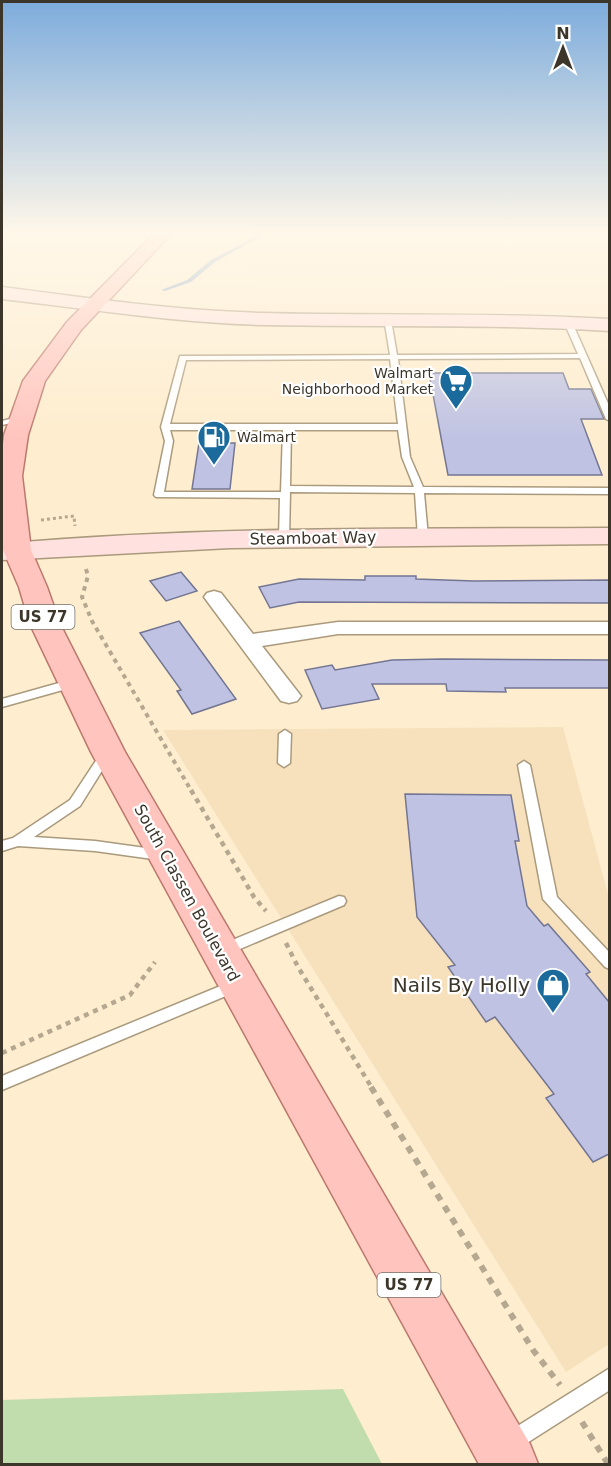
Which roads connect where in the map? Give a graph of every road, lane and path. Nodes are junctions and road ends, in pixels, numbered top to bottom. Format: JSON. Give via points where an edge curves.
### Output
{"nodes":[{"id":1,"x":96,"y":303,"type":"edge"},
{"id":2,"x":99,"y":303,"type":"edge"},
{"id":3,"x":387,"y":320,"type":"junction"},
{"id":4,"x":568,"y":322,"type":"junction"},
{"id":5,"x":609,"y":325,"type":"edge"},
{"id":6,"x":583,"y":356,"type":"junction"},
{"id":7,"x":394,"y":357,"type":"junction"},
{"id":8,"x":609,"y":419,"type":"edge"},
{"id":9,"x":12,"y":420,"type":"edge"},
{"id":10,"x":165,"y":427,"type":"junction"},
{"id":11,"x":287,"y":427,"type":"junction"},
{"id":12,"x":402,"y":427,"type":"junction"},
{"id":13,"x":419,"y":489,"type":"junction"},
{"id":14,"x":609,"y":491,"type":"edge"},
{"id":15,"x":284,"y":492,"type":"junction"},
{"id":16,"x":74,"y":516,"type":"dead end"},
{"id":17,"x":54,"y":518,"type":"dead end"},
{"id":18,"x":609,"y":536,"type":"edge"},
{"id":19,"x":423,"y":537,"type":"junction"},
{"id":20,"x":284,"y":538,"type":"junction"},
{"id":21,"x":7,"y":553,"type":"edge"},
{"id":22,"x":86,"y":569,"type":"dead end"},
{"id":23,"x":214,"y":597,"type":"dead end"},
{"id":24,"x":609,"y":628,"type":"edge"},
{"id":25,"x":248,"y":640,"type":"junction"},
{"id":26,"x":73,"y":683,"type":"junction"},
{"id":27,"x":289,"y":696,"type":"dead end"},
{"id":28,"x":2,"y":703,"type":"edge"},
{"id":29,"x":285,"y":734,"type":"dead end"},
{"id":30,"x":108,"y":752,"type":"junction"},
{"id":31,"x":284,"y":763,"type":"dead end"},
{"id":32,"x":524,"y":765,"type":"dead end"},
{"id":33,"x":18,"y":841,"type":"junction"},
{"id":34,"x":2,"y":846,"type":"edge"},
{"id":35,"x":166,"y":855,"type":"junction"},
{"id":36,"x":339,"y":901,"type":"dead end"},
{"id":37,"x":276,"y":928,"type":"junction"},
{"id":38,"x":219,"y":952,"type":"junction"},
{"id":39,"x":155,"y":962,"type":"dead end"},
{"id":40,"x":609,"y":963,"type":"edge"},
{"id":41,"x":239,"y":984,"type":"junction"},
{"id":42,"x":2,"y":1053,"type":"edge"},
{"id":43,"x":2,"y":1083,"type":"edge"},
{"id":44,"x":554,"y":1375,"type":"dead end"},
{"id":45,"x":609,"y":1378,"type":"edge"},
{"id":46,"x":505,"y":1456,"type":"edge"}],
"edges":[{"from":1,"to":9,"type":"main road","name":"South Classen Boulevard","number":"US 77","via":[[34,381]]},
{"from":2,"to":3,"type":"street","via":[[262,319]]},
{"from":3,"to":4,"type":"street"},
{"from":3,"to":7,"type":"lane"},
{"from":4,"to":5,"type":"street"},
{"from":4,"to":6,"type":"lane"},
{"from":6,"to":7,"type":"lane"},
{"from":6,"to":8,"type":"lane"},
{"from":7,"to":10,"type":"lane","via":[[183,358]]},
{"from":7,"to":12,"type":"lane"},
{"from":9,"to":21,"type":"main road","name":"South Classen Boulevard","number":"US 77","via":[[16,435]]},
{"from":10,"to":11,"type":"lane"},
{"from":10,"to":15,"type":"lane","via":[[169,441],[159,495]]},
{"from":11,"to":12,"type":"lane"},
{"from":11,"to":15,"type":"lane"},
{"from":12,"to":13,"type":"lane","via":[[406,457]]},
{"from":13,"to":14,"type":"lane"},
{"from":13,"to":15,"type":"lane"},
{"from":13,"to":19,"type":"lane"},
{"from":15,"to":20,"type":"lane"},
{"from":16,"to":17,"type":"path"},
{"from":18,"to":19,"type":"street","name":"Steamboat Way"},
{"from":19,"to":20,"type":"street","name":"Steamboat Way"},
{"from":20,"to":21,"type":"street","name":"Steamboat Way","via":[[130,543]]},
{"from":21,"to":26,"type":"main road","name":"South Classen Boulevard","number":"US 77","via":[[33,587],[45,624]]},
{"from":22,"to":37,"type":"path","via":[[82,597],[92,621]]},
{"from":23,"to":25,"type":"street"},
{"from":24,"to":25,"type":"street","via":[[338,628]]},
{"from":25,"to":27,"type":"street"},
{"from":26,"to":28,"type":"lane"},
{"from":26,"to":30,"type":"main road","name":"South Classen Boulevard","number":"US 77"},
{"from":29,"to":31,"type":"lane"},
{"from":30,"to":33,"type":"lane","via":[[75,803]]},
{"from":30,"to":35,"type":"main road","name":"South Classen Boulevard","number":"US 77"},
{"from":32,"to":40,"type":"lane","via":[[550,899]]},
{"from":33,"to":34,"type":"lane"},
{"from":33,"to":35,"type":"lane"},
{"from":35,"to":38,"type":"main road","name":"South Classen Boulevard","number":"US 77"},
{"from":36,"to":37,"type":"lane"},
{"from":37,"to":38,"type":"lane"},
{"from":37,"to":44,"type":"path","via":[[533,1350]]},
{"from":38,"to":41,"type":"main road","name":"South Classen Boulevard","number":"US 77"},
{"from":39,"to":42,"type":"path","via":[[130,995]]},
{"from":41,"to":43,"type":"lane"},
{"from":41,"to":46,"type":"main road","name":"South Classen Boulevard","number":"US 77"},
{"from":45,"to":46,"type":"lane"}]}
